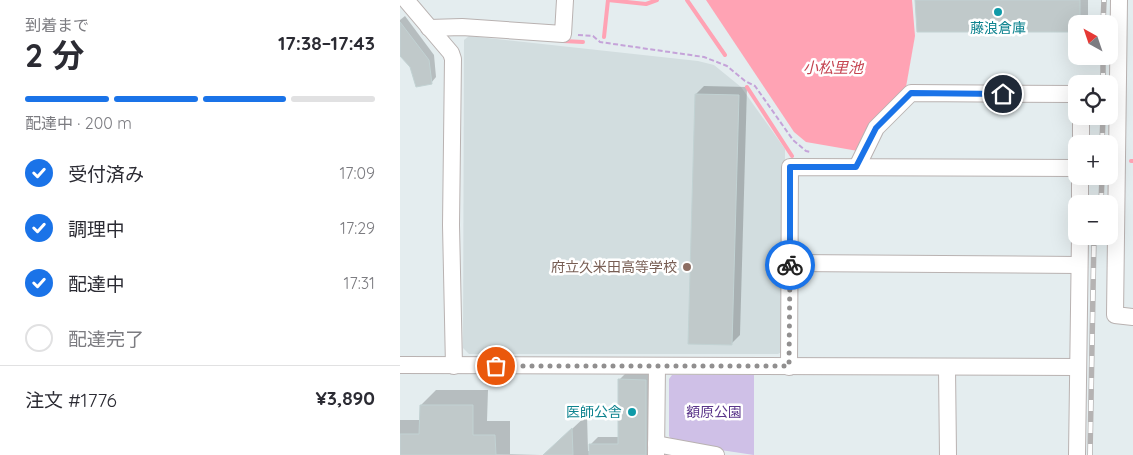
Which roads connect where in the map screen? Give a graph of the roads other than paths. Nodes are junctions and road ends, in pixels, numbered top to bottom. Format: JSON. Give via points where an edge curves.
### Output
{"nodes":[{"id":1,"x":406,"y":0,"type":"edge"},
{"id":2,"x":566,"y":0,"type":"edge"},
{"id":3,"x":1119,"y":0,"type":"edge"},
{"id":4,"x":430,"y":28,"type":"junction"},
{"id":5,"x":1068,"y":94,"type":"edge"},
{"id":6,"x":1126,"y":105,"type":"edge"},
{"id":7,"x":1125,"y":166,"type":"edge"},
{"id":8,"x":856,"y":167,"type":"junction"},
{"id":9,"x":1068,"y":168,"type":"edge"},
{"id":10,"x":1080,"y":245,"type":"edge"},
{"id":11,"x":790,"y":263,"type":"junction"},
{"id":12,"x":1079,"y":266,"type":"junction"},
{"id":13,"x":1133,"y":317,"type":"edge"},
{"id":14,"x":400,"y":366,"type":"edge"},
{"id":15,"x":454,"y":366,"type":"junction"},
{"id":16,"x":657,"y":366,"type":"junction"},
{"id":17,"x":789,"y":366,"type":"junction"},
{"id":18,"x":1078,"y":367,"type":"junction"},
{"id":19,"x":947,"y":368,"type":"junction"},
{"id":20,"x":656,"y":449,"type":"edge"},
{"id":21,"x":716,"y":455,"type":"edge"},
{"id":22,"x":948,"y":455,"type":"edge"},
{"id":23,"x":1077,"y":455,"type":"edge"}],
"edges":[{"from":1,"to":4,"type":"street"},
{"from":2,"to":4,"type":"street","via":[[563,34]]},
{"from":3,"to":6,"type":"street"},
{"from":4,"to":15,"type":"street","via":[[453,59],[451,225]]},
{"from":5,"to":8,"type":"street","via":[[911,93],[876,128]]},
{"from":6,"to":7,"type":"street"},
{"from":7,"to":13,"type":"street","via":[[1115,315]]},
{"from":8,"to":9,"type":"street"},
{"from":8,"to":11,"type":"street","via":[[790,167]]},
{"from":10,"to":12,"type":"street"},
{"from":11,"to":12,"type":"street"},
{"from":11,"to":17,"type":"street"},
{"from":12,"to":18,"type":"street"},
{"from":14,"to":15,"type":"street"},
{"from":15,"to":16,"type":"street"},
{"from":16,"to":17,"type":"street"},
{"from":16,"to":20,"type":"street"},
{"from":17,"to":19,"type":"street"},
{"from":18,"to":19,"type":"street"},
{"from":18,"to":23,"type":"street"},
{"from":19,"to":22,"type":"street"},
{"from":20,"to":21,"type":"street"}]}
